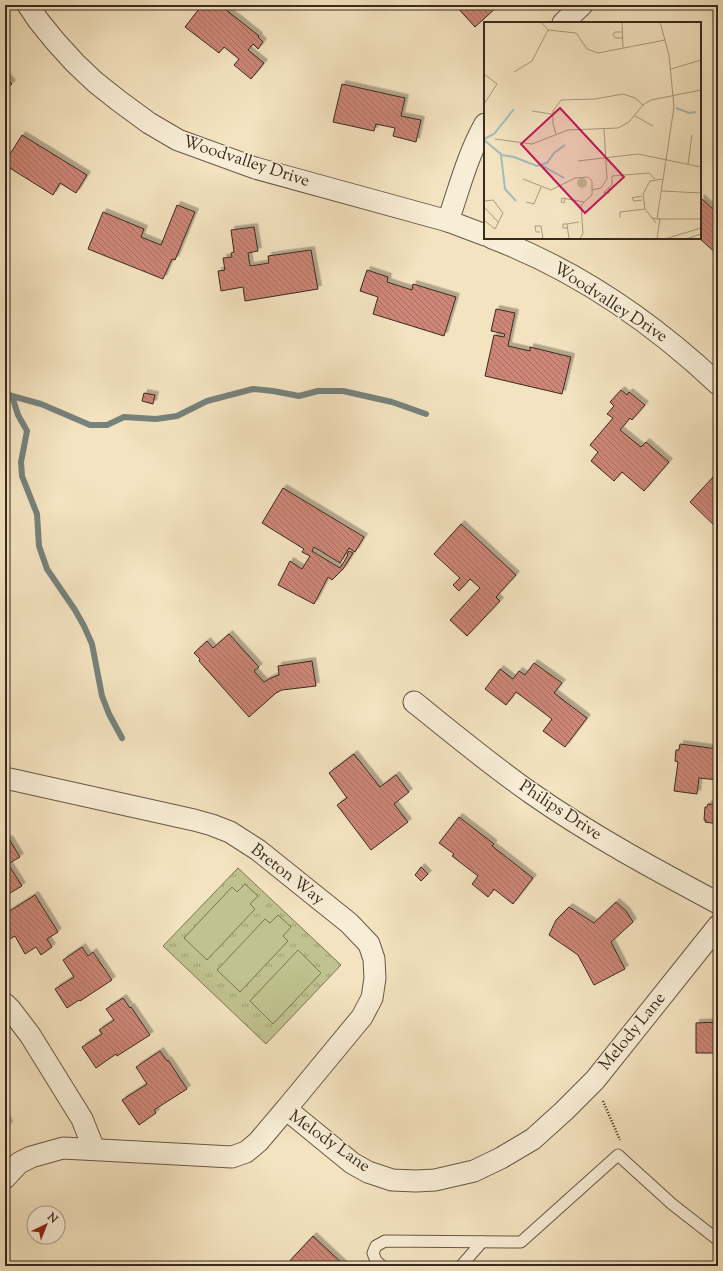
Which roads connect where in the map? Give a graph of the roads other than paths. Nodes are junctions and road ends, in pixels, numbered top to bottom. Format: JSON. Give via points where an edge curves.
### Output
{"nodes":[{"id":1,"x":28,"y":5,"type":"edge"},
{"id":2,"x":582,"y":5,"type":"edge"},
{"id":3,"x":564,"y":22,"type":"edge"},
{"id":4,"x":484,"y":126,"type":"edge"},
{"id":5,"x":448,"y":221,"type":"junction"},
{"id":6,"x":484,"y":235,"type":"edge"},
{"id":7,"x":494,"y":239,"type":"edge"},
{"id":8,"x":718,"y":384,"type":"edge"},
{"id":9,"x":414,"y":702,"type":"dead end"},
{"id":10,"x":5,"y":778,"type":"edge"},
{"id":11,"x":718,"y":903,"type":"edge"},
{"id":12,"x":718,"y":926,"type":"edge"},
{"id":13,"x":5,"y":1004,"type":"edge"},
{"id":14,"x":286,"y":1109,"type":"junction"},
{"id":15,"x":94,"y":1149,"type":"junction"},
{"id":16,"x":5,"y":1178,"type":"edge"},
{"id":17,"x":718,"y":1240,"type":"edge"},
{"id":18,"x":482,"y":1242,"type":"junction"},
{"id":19,"x":382,"y":1266,"type":"edge"},
{"id":20,"x":461,"y":1266,"type":"edge"}],
"edges":[{"from":1,"to":5,"type":"street","name":"Woodvalley Drive","via":[[55,41],[95,82],[149,123],[178,140],[255,168]]},
{"from":2,"to":3,"type":"street"},
{"from":4,"to":5,"type":"street"},
{"from":5,"to":6,"type":"street","name":"Woodvalley Drive"},
{"from":7,"to":8,"type":"street","name":"Woodvalley Drive","via":[[547,261],[608,297],[657,332]]},
{"from":9,"to":11,"type":"street","name":"Philips Drive","via":[[494,767],[573,821]]},
{"from":10,"to":14,"type":"street","name":"Breton Way","via":[[194,820],[230,832],[258,850],[348,923],[368,944],[374,959],[372,998],[362,1018]]},
{"from":12,"to":14,"type":"street","name":"Melody Lane","via":[[595,1080],[533,1139],[474,1171],[435,1180],[392,1180],[368,1172],[352,1163]]},
{"from":13,"to":15,"type":"street","via":[[30,1035],[82,1119]]},
{"from":14,"to":15,"type":"street","name":"Melody Lane","via":[[258,1142],[246,1152],[232,1157]]},
{"from":15,"to":16,"type":"street","name":"Melody Lane","via":[[63,1148],[31,1157],[19,1163]]},
{"from":17,"to":18,"type":"lane","via":[[672,1204],[618,1154],[521,1242]]},
{"from":18,"to":19,"type":"lane","via":[[384,1241],[376,1246],[373,1253],[376,1261]]},
{"from":18,"to":20,"type":"lane"}]}
